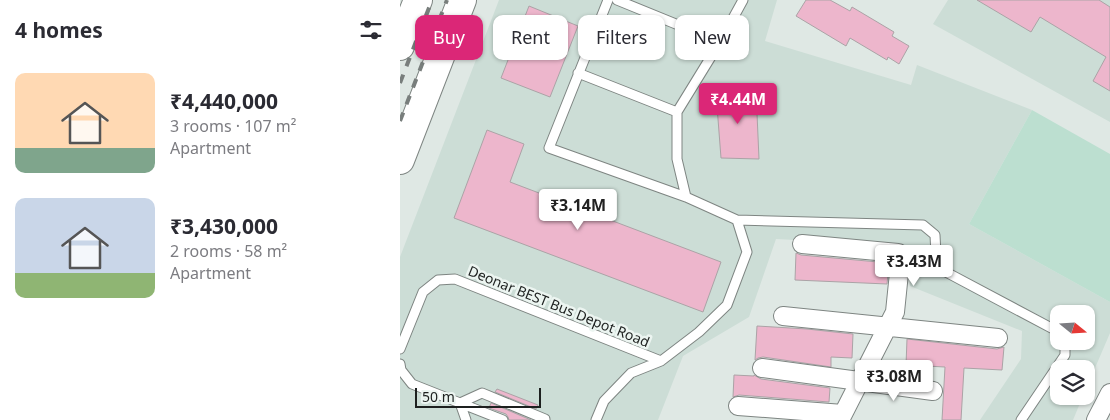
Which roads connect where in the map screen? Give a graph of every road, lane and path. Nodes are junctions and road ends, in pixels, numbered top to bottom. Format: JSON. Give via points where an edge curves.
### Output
{"nodes":[{"id":1,"x":418,"y":0,"type":"edge"},
{"id":2,"x":462,"y":0,"type":"edge"},
{"id":3,"x":608,"y":0,"type":"edge"},
{"id":4,"x":618,"y":0,"type":"edge"},
{"id":5,"x":743,"y":0,"type":"edge"},
{"id":6,"x":735,"y":15,"type":"edge"},
{"id":7,"x":675,"y":23,"type":"edge"},
{"id":8,"x":400,"y":46,"type":"edge"},
{"id":9,"x":709,"y":60,"type":"edge"},
{"id":10,"x":578,"y":73,"type":"junction"},
{"id":11,"x":677,"y":112,"type":"junction"},
{"id":12,"x":400,"y":160,"type":"edge"},
{"id":13,"x":686,"y":197,"type":"junction"},
{"id":14,"x":737,"y":220,"type":"junction"},
{"id":15,"x":802,"y":244,"type":"dead end"},
{"id":16,"x":783,"y":316,"type":"dead end"},
{"id":17,"x":887,"y":326,"type":"junction"},
{"id":18,"x":1050,"y":327,"type":"edge"},
{"id":19,"x":998,"y":338,"type":"dead end"},
{"id":20,"x":400,"y":349,"type":"edge"},
{"id":21,"x":1065,"y":350,"type":"edge"},
{"id":22,"x":661,"y":361,"type":"junction"},
{"id":23,"x":400,"y":364,"type":"edge"},
{"id":24,"x":762,"y":368,"type":"dead end"},
{"id":25,"x":860,"y":380,"type":"junction"},
{"id":26,"x":932,"y":391,"type":"dead end"},
{"id":27,"x":1110,"y":393,"type":"edge"},
{"id":28,"x":460,"y":403,"type":"junction"},
{"id":29,"x":738,"y":406,"type":"dead end"},
{"id":30,"x":842,"y":417,"type":"edge"},
{"id":31,"x":466,"y":420,"type":"edge"},
{"id":32,"x":503,"y":420,"type":"edge"},
{"id":33,"x":545,"y":420,"type":"edge"},
{"id":34,"x":596,"y":420,"type":"edge"},
{"id":35,"x":1021,"y":420,"type":"edge"},
{"id":36,"x":1096,"y":420,"type":"edge"}],
"edges":[{"from":1,"to":8,"type":"highway"},
{"from":2,"to":12,"type":"highway"},
{"from":3,"to":10,"type":"lane"},
{"from":4,"to":7,"type":"lane"},
{"from":5,"to":6,"type":"lane"},
{"from":9,"to":11,"type":"lane"},
{"from":10,"to":11,"type":"lane"},
{"from":10,"to":13,"type":"lane","via":[[549,148]]},
{"from":11,"to":13,"type":"lane","via":[[677,159]]},
{"from":13,"to":14,"type":"lane"},
{"from":14,"to":18,"type":"lane","via":[[923,225],[935,235],[936,255],[944,272]]},
{"from":14,"to":22,"type":"lane","name":"Deonar BEST Bus Depot Road","via":[[747,252],[727,305]]},
{"from":15,"to":17,"type":"street","via":[[898,253],[900,263],[895,312]]},
{"from":16,"to":17,"type":"street"},
{"from":17,"to":19,"type":"street"},
{"from":17,"to":25,"type":"street"},
{"from":20,"to":22,"type":"lane","name":"Deonar BEST Bus Depot Road","via":[[423,292],[438,280],[455,279]]},
{"from":21,"to":35,"type":"lane"},
{"from":22,"to":34,"type":"lane","name":"Deonar BEST Bus Depot Road","via":[[631,373],[604,402]]},
{"from":23,"to":28,"type":"lane","via":[[400,370],[412,384]]},
{"from":24,"to":25,"type":"street"},
{"from":25,"to":26,"type":"street"},
{"from":25,"to":30,"type":"street"},
{"from":27,"to":36,"type":"street"},
{"from":28,"to":31,"type":"lane"},
{"from":28,"to":32,"type":"lane"},
{"from":28,"to":33,"type":"lane","via":[[482,393]]},
{"from":29,"to":30,"type":"street"}]}
